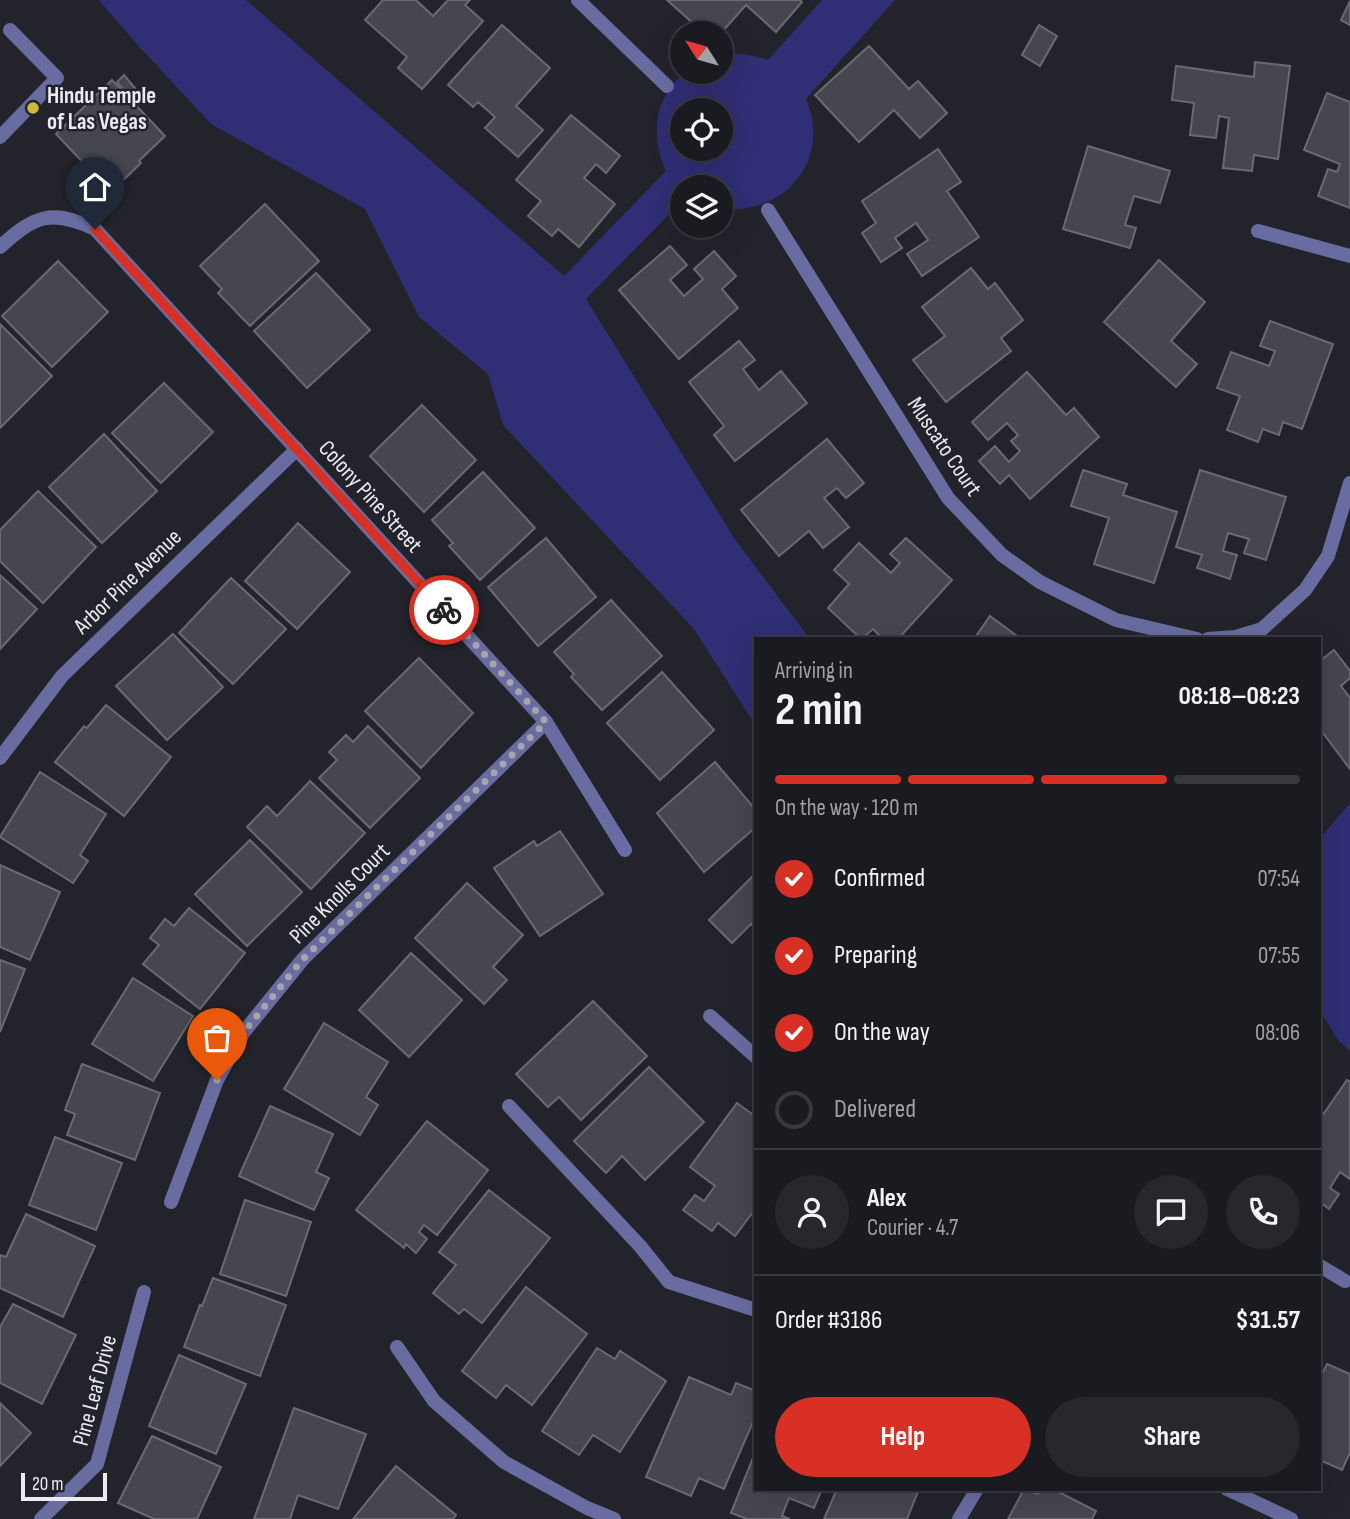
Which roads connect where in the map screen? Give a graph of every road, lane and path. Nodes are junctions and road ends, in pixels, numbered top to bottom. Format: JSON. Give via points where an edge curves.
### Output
{"nodes":[{"id":1,"x":578,"y":0,"type":"edge"},
{"id":2,"x":10,"y":30,"type":"dead end"},
{"id":3,"x":667,"y":86,"type":"dead end"},
{"id":4,"x":0,"y":137,"type":"edge"},
{"id":5,"x":768,"y":210,"type":"dead end"},
{"id":6,"x":1258,"y":231,"type":"dead end"},
{"id":7,"x":0,"y":247,"type":"edge"},
{"id":8,"x":1350,"y":256,"type":"edge"},
{"id":9,"x":297,"y":449,"type":"junction"},
{"id":10,"x":1350,"y":483,"type":"edge"},
{"id":11,"x":1188,"y":637,"type":"edge"},
{"id":12,"x":1236,"y":637,"type":"edge"},
{"id":13,"x":546,"y":722,"type":"junction"},
{"id":14,"x":0,"y":758,"type":"edge"},
{"id":15,"x":625,"y":850,"type":"dead end"},
{"id":16,"x":710,"y":1016,"type":"dead end"},
{"id":17,"x":754,"y":1055,"type":"edge"},
{"id":18,"x":509,"y":1106,"type":"dead end"},
{"id":19,"x":172,"y":1202,"type":"dead end"},
{"id":20,"x":1321,"y":1267,"type":"edge"},
{"id":21,"x":1345,"y":1281,"type":"dead end"},
{"id":22,"x":144,"y":1293,"type":"dead end"},
{"id":23,"x":754,"y":1309,"type":"edge"},
{"id":24,"x":397,"y":1347,"type":"dead end"},
{"id":25,"x":976,"y":1491,"type":"edge"},
{"id":26,"x":1231,"y":1491,"type":"edge"},
{"id":27,"x":41,"y":1519,"type":"edge"},
{"id":28,"x":614,"y":1519,"type":"edge"},
{"id":29,"x":959,"y":1519,"type":"edge"},
{"id":30,"x":1291,"y":1519,"type":"edge"}],
"edges":[{"from":1,"to":3,"type":"street"},
{"from":2,"to":4,"type":"street","via":[[57,78]]},
{"from":5,"to":11,"type":"street","name":"Muscato Court","via":[[948,498],[1002,555],[1040,582],[1116,620]]},
{"from":6,"to":8,"type":"street"},
{"from":7,"to":9,"type":"street","name":"Colony Pine Street","via":[[22,227],[46,217],[72,218],[95,229]]},
{"from":9,"to":13,"type":"street","name":"Colony Pine Street"},
{"from":9,"to":14,"type":"street","name":"Arbor Pine Avenue","via":[[62,676]]},
{"from":10,"to":12,"type":"street","via":[[1328,556],[1305,590],[1262,629]]},
{"from":13,"to":15,"type":"street","name":"Colony Pine Street"},
{"from":13,"to":19,"type":"street","name":"Pine Knolls Court","via":[[303,959],[243,1033],[217,1080]]},
{"from":16,"to":17,"type":"street"},
{"from":18,"to":23,"type":"street","via":[[669,1282]]},
{"from":20,"to":21,"type":"street"},
{"from":22,"to":27,"type":"street","name":"Pine Leaf Drive","via":[[97,1464]]},
{"from":24,"to":28,"type":"street","via":[[433,1401],[504,1462]]},
{"from":25,"to":29,"type":"street"},
{"from":26,"to":30,"type":"street"}]}
